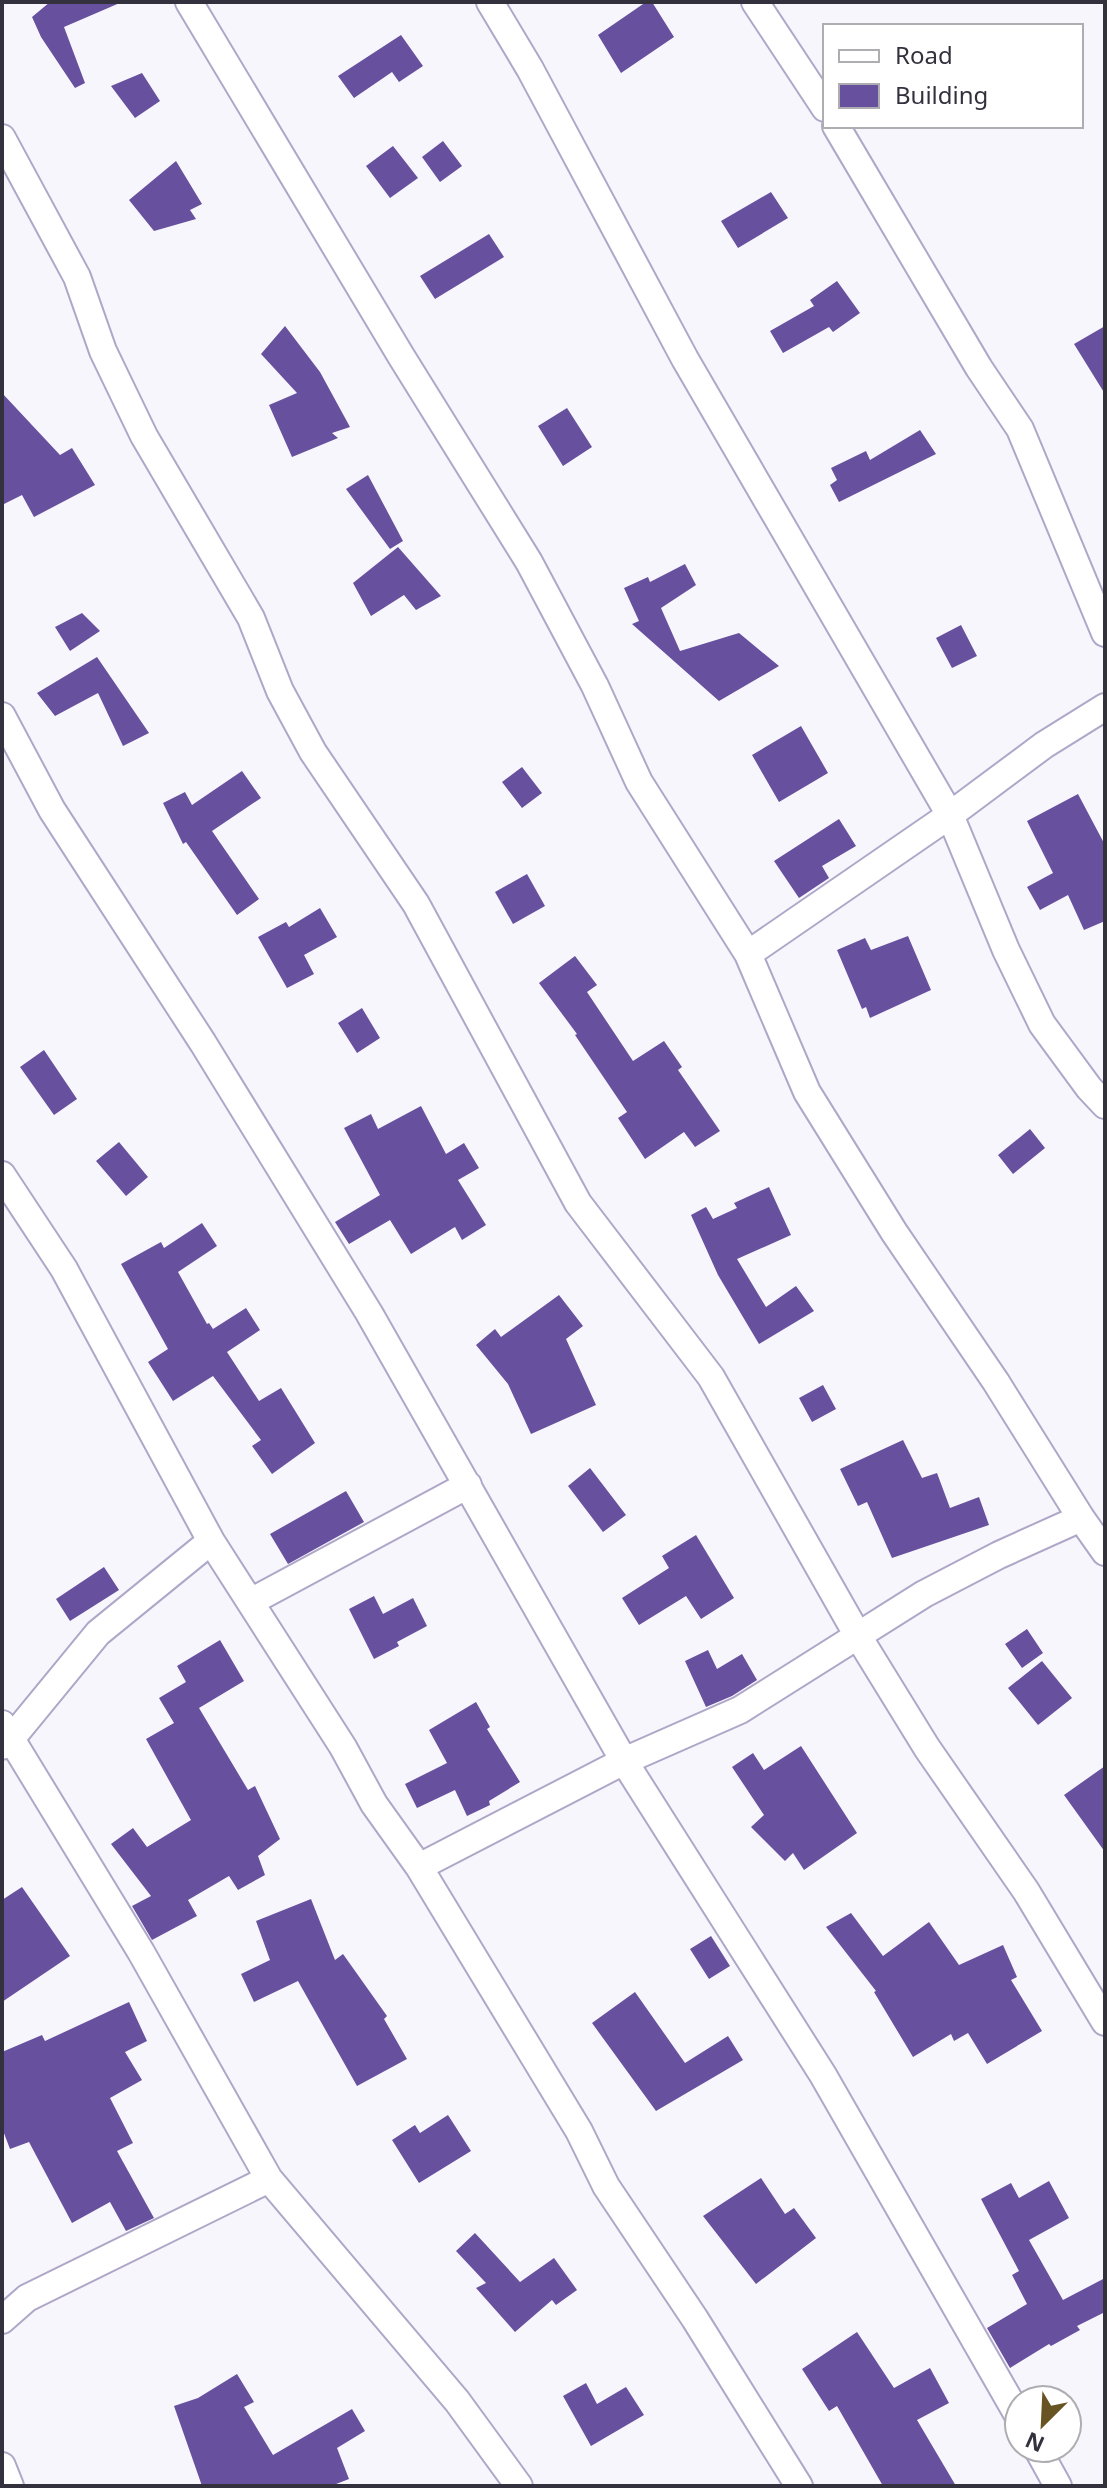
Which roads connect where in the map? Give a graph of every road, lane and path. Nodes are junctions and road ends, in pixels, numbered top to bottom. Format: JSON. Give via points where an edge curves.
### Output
{"nodes":[{"id":1,"x":189,"y":2,"type":"edge"},
{"id":2,"x":490,"y":2,"type":"edge"},
{"id":3,"x":755,"y":2,"type":"edge"},
{"id":4,"x":823,"y":105,"type":"edge"},
{"id":5,"x":837,"y":128,"type":"edge"},
{"id":6,"x":2,"y":138,"type":"edge"},
{"id":7,"x":1105,"y":633,"type":"edge"},
{"id":8,"x":1105,"y":707,"type":"edge"},
{"id":9,"x":2,"y":716,"type":"edge"},
{"id":10,"x":950,"y":815,"type":"junction"},
{"id":11,"x":748,"y":954,"type":"junction"},
{"id":12,"x":1105,"y":1105,"type":"edge"},
{"id":13,"x":2,"y":1175,"type":"edge"},
{"id":14,"x":468,"y":1485,"type":"junction"},
{"id":15,"x":1081,"y":1518,"type":"junction"},
{"id":16,"x":211,"y":1541,"type":"junction"},
{"id":17,"x":1105,"y":1552,"type":"edge"},
{"id":18,"x":252,"y":1601,"type":"junction"},
{"id":19,"x":858,"y":1636,"type":"junction"},
{"id":20,"x":5,"y":1737,"type":"edge"},
{"id":21,"x":624,"y":1761,"type":"junction"},
{"id":22,"x":419,"y":1867,"type":"junction"},
{"id":23,"x":1105,"y":2022,"type":"edge"},
{"id":24,"x":269,"y":2179,"type":"junction"},
{"id":25,"x":2,"y":2320,"type":"edge"},
{"id":26,"x":1003,"y":2389,"type":"edge"},
{"id":27,"x":1046,"y":2464,"type":"edge"},
{"id":28,"x":2,"y":2466,"type":"edge"},
{"id":29,"x":10,"y":2486,"type":"edge"},
{"id":30,"x":519,"y":2486,"type":"edge"},
{"id":31,"x":799,"y":2486,"type":"edge"},
{"id":32,"x":1058,"y":2486,"type":"edge"}],
"edges":[{"from":1,"to":11,"type":"street","via":[[529,562],[639,782]]},
{"from":2,"to":10,"type":"street","via":[[685,359]]},
{"from":3,"to":4,"type":"street"},
{"from":5,"to":7,"type":"street","via":[[1020,429]]},
{"from":6,"to":19,"type":"street","via":[[77,277],[103,351],[144,436],[251,618],[280,691],[313,752],[416,904],[578,1203],[711,1377]]},
{"from":8,"to":10,"type":"street"},
{"from":9,"to":14,"type":"street","via":[[52,810],[212,1056]]},
{"from":10,"to":11,"type":"street"},
{"from":10,"to":12,"type":"street","via":[[1042,1024]]},
{"from":11,"to":15,"type":"street","via":[[807,1092]]},
{"from":13,"to":16,"type":"street","via":[[64,1269]]},
{"from":14,"to":18,"type":"street"},
{"from":14,"to":21,"type":"street"},
{"from":15,"to":17,"type":"street"},
{"from":15,"to":19,"type":"street","via":[[999,1555]]},
{"from":16,"to":18,"type":"street"},
{"from":16,"to":20,"type":"street","via":[[98,1633]]},
{"from":18,"to":22,"type":"street","via":[[374,1804]]},
{"from":19,"to":21,"type":"street","via":[[740,1710]]},
{"from":19,"to":23,"type":"street","via":[[1026,1891]]},
{"from":20,"to":24,"type":"street","via":[[141,1952]]},
{"from":21,"to":22,"type":"street"},
{"from":21,"to":26,"type":"street","via":[[823,2075]]},
{"from":22,"to":31,"type":"street","via":[[579,2131],[606,2186]]},
{"from":24,"to":25,"type":"street","via":[[27,2298]]},
{"from":24,"to":30,"type":"street","via":[[457,2401]]},
{"from":27,"to":32,"type":"street"},
{"from":28,"to":29,"type":"street"}]}
